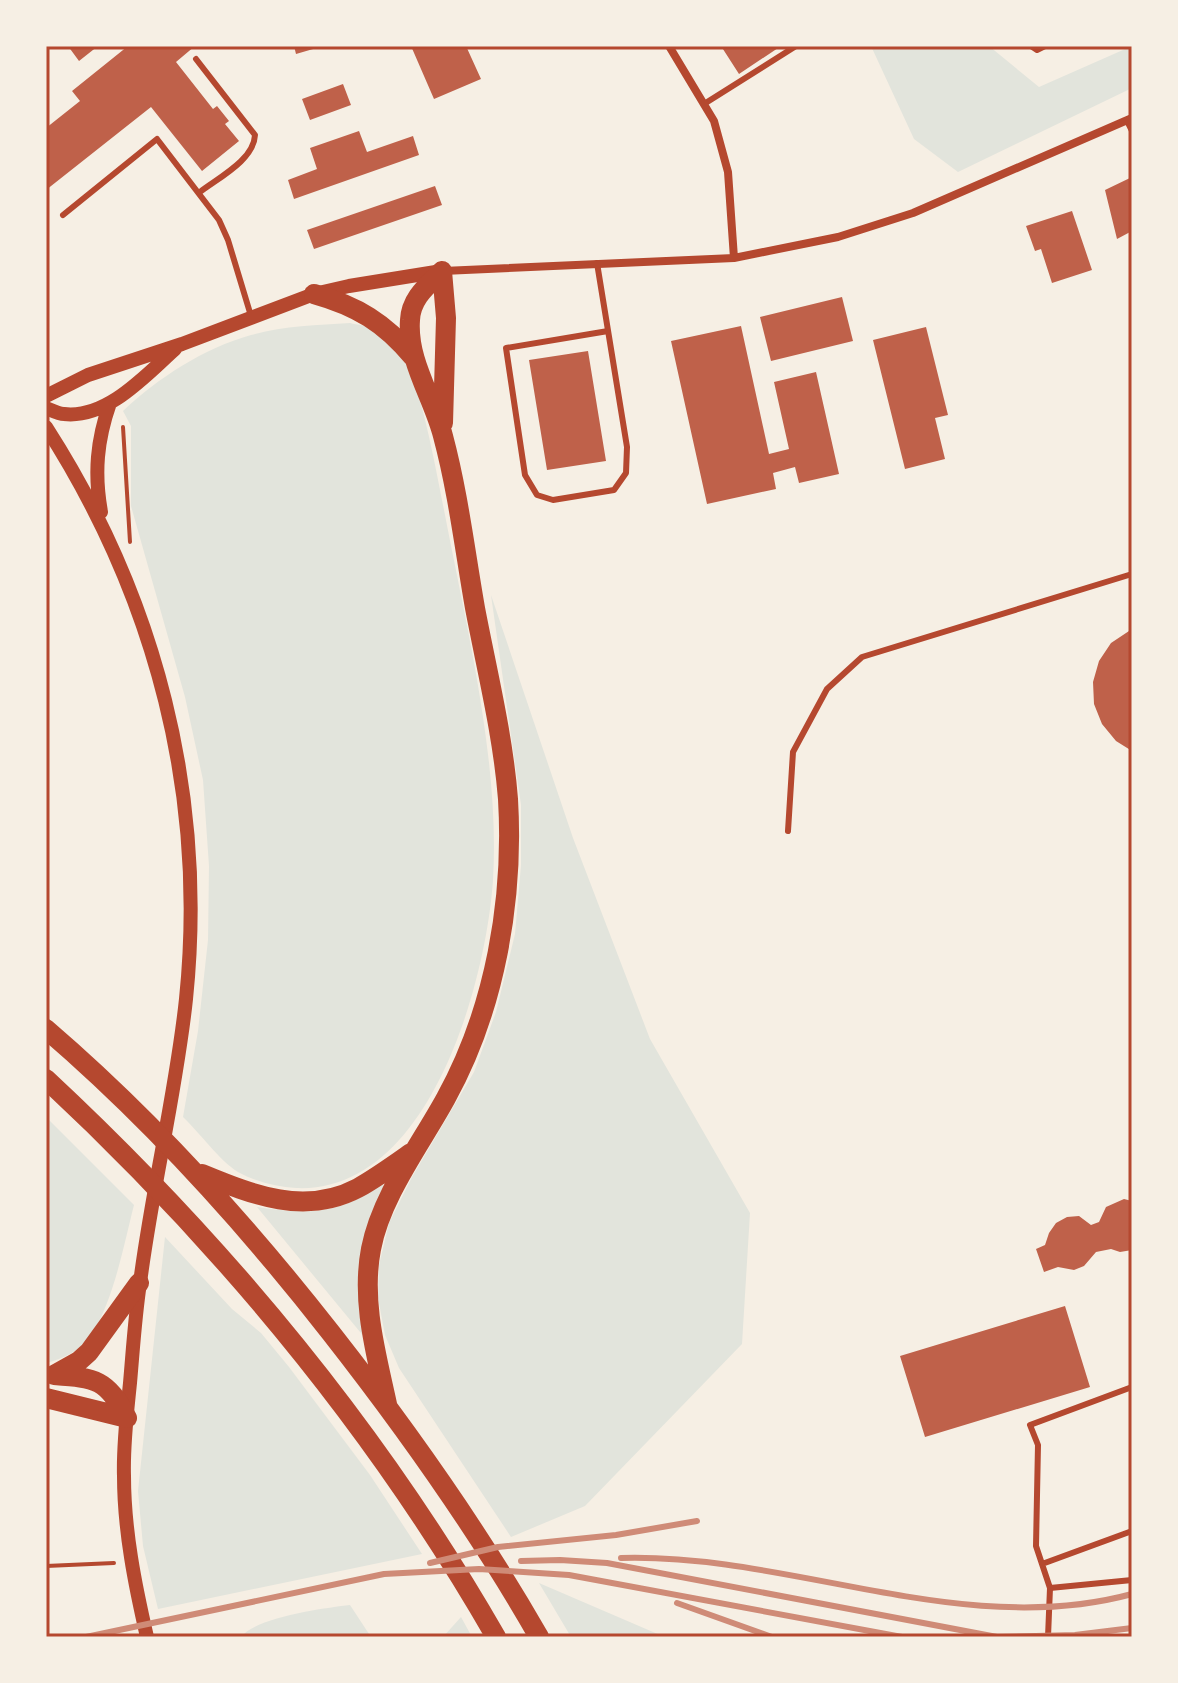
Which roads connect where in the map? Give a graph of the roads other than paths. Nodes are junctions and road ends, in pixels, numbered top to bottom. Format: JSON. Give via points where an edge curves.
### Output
{"nodes":[{"id":1,"x":669,"y":46,"type":"edge"},
{"id":2,"x":796,"y":46,"type":"edge"},
{"id":3,"x":1031,"y":46,"type":"edge"},
{"id":4,"x":1045,"y":46,"type":"edge"},
{"id":5,"x":196,"y":59,"type":"dead end"},
{"id":6,"x":704,"y":104,"type":"junction"},
{"id":7,"x":1129,"y":120,"type":"edge"},
{"id":8,"x":1132,"y":131,"type":"edge"},
{"id":9,"x":200,"y":192,"type":"junction"},
{"id":10,"x":63,"y":215,"type":"dead end"},
{"id":11,"x":734,"y":258,"type":"junction"},
{"id":12,"x":597,"y":263,"type":"junction"},
{"id":13,"x":442,"y":271,"type":"junction"},
{"id":14,"x":314,"y":294,"type":"junction"},
{"id":15,"x":251,"y":316,"type":"junction"},
{"id":16,"x":608,"y":331,"type":"junction"},
{"id":17,"x":182,"y":344,"type":"junction"},
{"id":18,"x":414,"y":357,"type":"junction"},
{"id":19,"x":46,"y":396,"type":"edge"},
{"id":20,"x":110,"y":403,"type":"junction"},
{"id":21,"x":46,"y":408,"type":"edge"},
{"id":22,"x":46,"y":427,"type":"edge"},
{"id":23,"x":443,"y":435,"type":"junction"},
{"id":24,"x":105,"y":528,"type":"junction"},
{"id":25,"x":1132,"y":574,"type":"edge"},
{"id":26,"x":788,"y":831,"type":"dead end"},
{"id":27,"x":46,"y":1029,"type":"edge"},
{"id":28,"x":46,"y":1079,"type":"edge"},
{"id":29,"x":411,"y":1153,"type":"junction"},
{"id":30,"x":194,"y":1171,"type":"junction"},
{"id":31,"x":139,"y":1283,"type":"junction"},
{"id":32,"x":50,"y":1376,"type":"edge"},
{"id":33,"x":1132,"y":1387,"type":"edge"},
{"id":34,"x":46,"y":1398,"type":"edge"},
{"id":35,"x":387,"y":1404,"type":"junction"},
{"id":36,"x":127,"y":1418,"type":"junction"},
{"id":37,"x":1132,"y":1531,"type":"edge"},
{"id":38,"x":1042,"y":1564,"type":"junction"},
{"id":39,"x":1132,"y":1580,"type":"edge"},
{"id":40,"x":1050,"y":1588,"type":"junction"},
{"id":41,"x":147,"y":1637,"type":"edge"},
{"id":42,"x":496,"y":1637,"type":"edge"},
{"id":43,"x":539,"y":1637,"type":"edge"},
{"id":44,"x":1048,"y":1637,"type":"edge"}],
"edges":[{"from":1,"to":6,"type":"street"},
{"from":2,"to":6,"type":"lane"},
{"from":3,"to":4,"type":"lane"},
{"from":5,"to":9,"type":"lane","via":[[255,135],[244,157]]},
{"from":6,"to":11,"type":"street","via":[[728,172]]},
{"from":7,"to":8,"type":"lane"},
{"from":7,"to":11,"type":"street","via":[[913,213],[838,237]]},
{"from":9,"to":10,"type":"lane","via":[[157,139]]},
{"from":9,"to":15,"type":"lane","via":[[228,240]]},
{"from":11,"to":12,"type":"street"},
{"from":12,"to":13,"type":"street"},
{"from":12,"to":16,"type":"lane"},
{"from":13,"to":14,"type":"street"},
{"from":13,"to":18,"type":"highway","via":[[413,305]]},
{"from":13,"to":23,"type":"highway"},
{"from":14,"to":15,"type":"street"},
{"from":14,"to":18,"type":"highway","via":[[371,316]]},
{"from":15,"to":17,"type":"street"},
{"from":16,"to":16,"type":"lane","via":[[627,447],[626,473],[614,490],[553,500],[537,495],[525,475],[506,348]]},
{"from":17,"to":19,"type":"street","via":[[88,375]]},
{"from":17,"to":20,"type":"street"},
{"from":18,"to":23,"type":"highway"},
{"from":20,"to":21,"type":"street","via":[[64,414]]},
{"from":20,"to":24,"type":"street","via":[[96,458]]},
{"from":22,"to":24,"type":"street"},
{"from":23,"to":29,"type":"highway","via":[[508,799],[506,884],[501,932],[467,1057]]},
{"from":24,"to":31,"type":"street","via":[[156,666],[186,807],[192,873],[186,1000]]},
{"from":25,"to":26,"type":"lane","via":[[862,657],[827,689],[793,752]]},
{"from":27,"to":30,"type":"highway"},
{"from":28,"to":42,"type":"highway","via":[[128,1158],[277,1321],[388,1468]]},
{"from":29,"to":30,"type":"highway","via":[[358,1187],[311,1202],[263,1197]]},
{"from":29,"to":35,"type":"highway","via":[[379,1223],[368,1269],[370,1319]]},
{"from":30,"to":35,"type":"highway"},
{"from":31,"to":32,"type":"highway","via":[[89,1352]]},
{"from":31,"to":36,"type":"street"},
{"from":32,"to":36,"type":"highway","via":[[88,1379],[108,1388]]},
{"from":33,"to":38,"type":"lane","via":[[1030,1425],[1038,1445],[1036,1546]]},
{"from":34,"to":36,"type":"highway"},
{"from":35,"to":43,"type":"highway"},
{"from":36,"to":41,"type":"street","via":[[123,1474]]},
{"from":37,"to":38,"type":"lane"},
{"from":38,"to":40,"type":"lane"},
{"from":39,"to":40,"type":"lane"},
{"from":40,"to":44,"type":"lane"}]}
